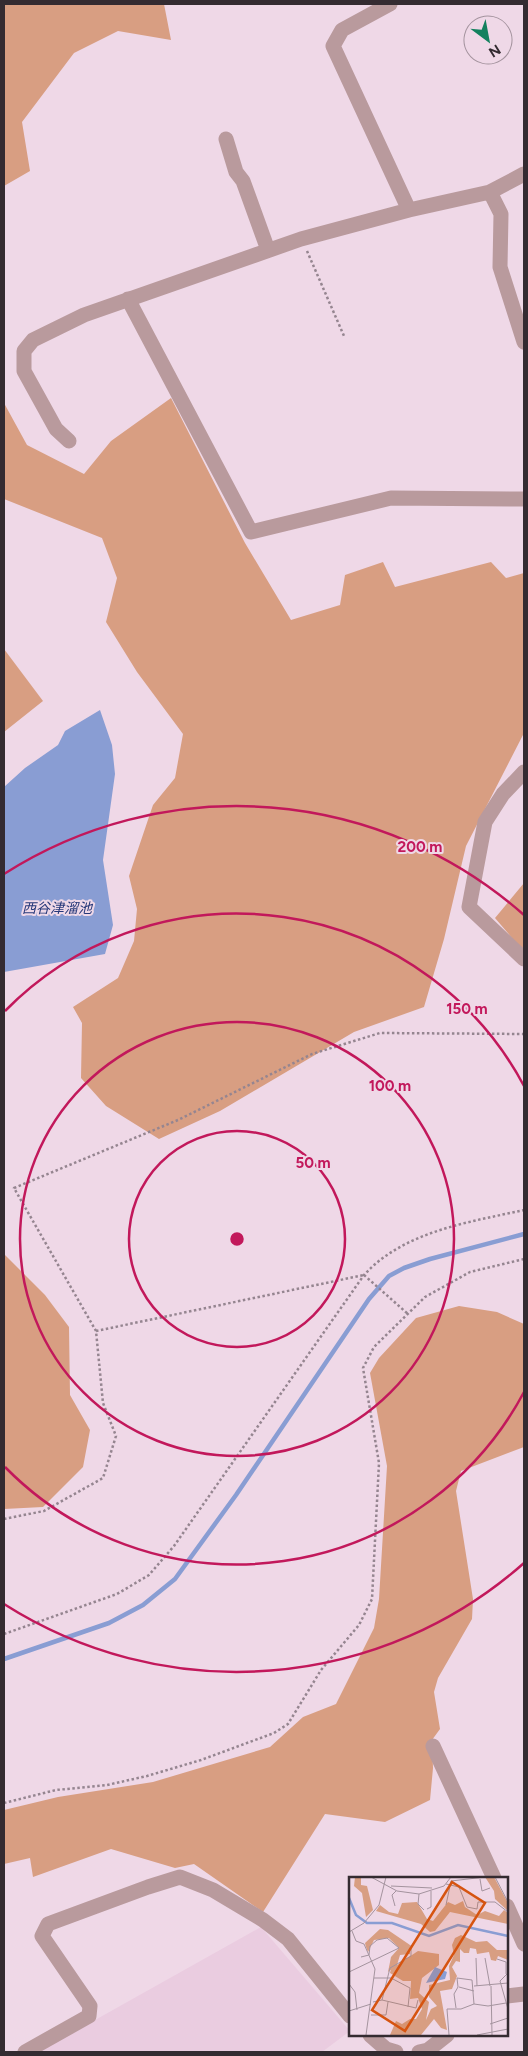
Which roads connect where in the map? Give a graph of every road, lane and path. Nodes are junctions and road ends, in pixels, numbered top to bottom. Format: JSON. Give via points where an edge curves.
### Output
{"nodes":[{"id":1,"x":390,"y":4,"type":"edge"},
{"id":2,"x":226,"y":139,"type":"dead end"},
{"id":3,"x":524,"y":174,"type":"edge"},
{"id":4,"x":490,"y":192,"type":"junction"},
{"id":5,"x":409,"y":210,"type":"junction"},
{"id":6,"x":301,"y":239,"type":"junction"},
{"id":7,"x":268,"y":250,"type":"junction"},
{"id":8,"x":128,"y":299,"type":"junction"},
{"id":9,"x":344,"y":336,"type":"dead end"},
{"id":10,"x":524,"y":342,"type":"edge"},
{"id":11,"x":69,"y":441,"type":"dead end"},
{"id":12,"x":524,"y":499,"type":"edge"},
{"id":13,"x":524,"y":772,"type":"edge"},
{"id":14,"x":524,"y":958,"type":"edge"},
{"id":15,"x":524,"y":1034,"type":"edge"},
{"id":16,"x":524,"y":1210,"type":"edge"},
{"id":17,"x":524,"y":1259,"type":"edge"},
{"id":18,"x":364,"y":1275,"type":"junction"},
{"id":19,"x":408,"y":1314,"type":"junction"},
{"id":20,"x":96,"y":1331,"type":"junction"},
{"id":21,"x":4,"y":1520,"type":"edge"},
{"id":22,"x":4,"y":1634,"type":"edge"},
{"id":23,"x":433,"y":1746,"type":"dead end"},
{"id":24,"x":4,"y":1803,"type":"edge"},
{"id":25,"x":494,"y":1877,"type":"edge"},
{"id":26,"x":508,"y":1908,"type":"edge"},
{"id":27,"x":524,"y":1944,"type":"edge"},
{"id":28,"x":524,"y":1994,"type":"edge"},
{"id":29,"x":508,"y":1996,"type":"edge"},
{"id":30,"x":349,"y":2015,"type":"edge"},
{"id":31,"x":371,"y":2036,"type":"edge"},
{"id":32,"x":446,"y":2036,"type":"edge"},
{"id":33,"x":25,"y":2052,"type":"edge"},
{"id":34,"x":396,"y":2052,"type":"edge"},
{"id":35,"x":419,"y":2052,"type":"edge"}],
"edges":[{"from":1,"to":5,"type":"street","via":[[342,30],[333,46]]},
{"from":2,"to":7,"type":"street"},
{"from":3,"to":4,"type":"street"},
{"from":4,"to":5,"type":"street"},
{"from":4,"to":10,"type":"street","via":[[501,214],[500,267]]},
{"from":5,"to":6,"type":"street"},
{"from":6,"to":7,"type":"street"},
{"from":6,"to":9,"type":"path"},
{"from":7,"to":8,"type":"street"},
{"from":8,"to":11,"type":"street","via":[[84,315],[33,340],[24,351],[24,371],[56,428]]},
{"from":8,"to":12,"type":"street","via":[[251,532],[391,498]]},
{"from":13,"to":14,"type":"street","via":[[503,794],[485,822],[469,907]]},
{"from":15,"to":20,"type":"path","via":[[380,1032],[312,1054],[178,1120],[14,1188]]},
{"from":16,"to":18,"type":"path","via":[[446,1228],[401,1247],[376,1262]]},
{"from":17,"to":19,"type":"path","via":[[470,1272],[425,1298]]},
{"from":18,"to":19,"type":"path"},
{"from":18,"to":20,"type":"path"},
{"from":18,"to":22,"type":"path","via":[[174,1546],[149,1575],[117,1594]]},
{"from":19,"to":24,"type":"path","via":[[374,1346],[363,1368],[380,1463],[372,1599],[359,1625],[322,1670],[288,1724],[274,1733],[147,1776],[56,1790]]},
{"from":20,"to":21,"type":"path","via":[[103,1403],[116,1436],[103,1478],[44,1511]]},
{"from":23,"to":25,"type":"street"},
{"from":26,"to":27,"type":"street"},
{"from":28,"to":29,"type":"street"},
{"from":30,"to":33,"type":"street","via":[[288,1939],[213,1890],[180,1877],[48,1924],[42,1936],[90,2006],[89,2016]]},
{"from":31,"to":34,"type":"street"},
{"from":32,"to":35,"type":"street","via":[[428,2050]]}]}
